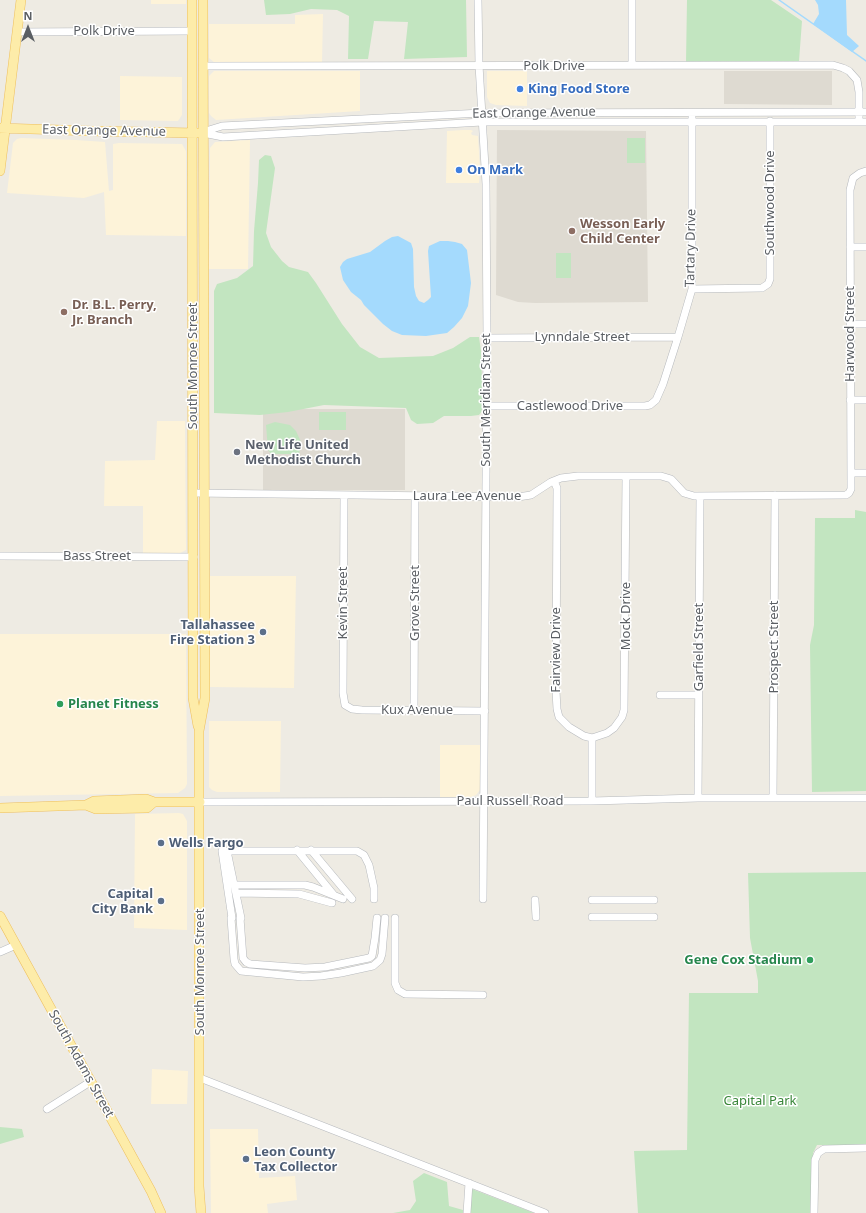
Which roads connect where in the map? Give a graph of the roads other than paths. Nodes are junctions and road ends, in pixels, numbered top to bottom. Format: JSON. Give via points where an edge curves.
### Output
{"nodes":[{"id":1,"x":20,"y":0,"type":"edge"},
{"id":2,"x":192,"y":0,"type":"edge"},
{"id":3,"x":203,"y":0,"type":"edge"},
{"id":4,"x":478,"y":0,"type":"edge"},
{"id":5,"x":632,"y":0,"type":"edge"},
{"id":6,"x":192,"y":20,"type":"junction"},
{"id":7,"x":203,"y":29,"type":"junction"},
{"id":8,"x":192,"y":31,"type":"junction"},
{"id":9,"x":17,"y":32,"type":"junction"},
{"id":10,"x":479,"y":65,"type":"junction"},
{"id":11,"x":632,"y":65,"type":"junction"},
{"id":12,"x":203,"y":66,"type":"junction"},
{"id":13,"x":692,"y":112,"type":"junction"},
{"id":14,"x":862,"y":112,"type":"edge"},
{"id":15,"x":482,"y":113,"type":"junction"},
{"id":16,"x":692,"y":121,"type":"junction"},
{"id":17,"x":770,"y":121,"type":"junction"},
{"id":18,"x":482,"y":122,"type":"junction"},
{"id":19,"x":862,"y":122,"type":"edge"},
{"id":20,"x":3,"y":128,"type":"edge"},
{"id":21,"x":192,"y":133,"type":"junction"},
{"id":22,"x":204,"y":133,"type":"junction"},
{"id":23,"x":0,"y":171,"type":"edge"},
{"id":24,"x":866,"y":171,"type":"edge"},
{"id":25,"x":850,"y":247,"type":"junction"},
{"id":26,"x":866,"y":247,"type":"edge"},
{"id":27,"x":692,"y":289,"type":"junction"},
{"id":28,"x":850,"y":324,"type":"junction"},
{"id":29,"x":866,"y":324,"type":"edge"},
{"id":30,"x":678,"y":337,"type":"junction"},
{"id":31,"x":487,"y":338,"type":"junction"},
{"id":32,"x":850,"y":400,"type":"junction"},
{"id":33,"x":866,"y":400,"type":"edge"},
{"id":34,"x":654,"y":402,"type":"joint"},
{"id":35,"x":486,"y":406,"type":"junction"},
{"id":36,"x":851,"y":473,"type":"junction"},
{"id":37,"x":866,"y":473,"type":"edge"},
{"id":38,"x":626,"y":477,"type":"junction"},
{"id":39,"x":554,"y":481,"type":"junction"},
{"id":40,"x":193,"y":493,"type":"junction"},
{"id":41,"x":849,"y":493,"type":"joint"},
{"id":42,"x":204,"y":494,"type":"junction"},
{"id":43,"x":775,"y":495,"type":"junction"},
{"id":44,"x":344,"y":496,"type":"junction"},
{"id":45,"x":700,"y":496,"type":"junction"},
{"id":46,"x":415,"y":497,"type":"junction"},
{"id":47,"x":486,"y":498,"type":"junction"},
{"id":48,"x":0,"y":556,"type":"edge"},
{"id":49,"x":194,"y":557,"type":"junction"},
{"id":50,"x":194,"y":606,"type":"junction"},
{"id":51,"x":204,"y":606,"type":"junction"},
{"id":52,"x":193,"y":670,"type":"junction"},
{"id":53,"x":205,"y":681,"type":"junction"},
{"id":54,"x":660,"y":695,"type":"dead end"},
{"id":55,"x":698,"y":695,"type":"junction"},
{"id":56,"x":349,"y":708,"type":"joint"},
{"id":57,"x":414,"y":710,"type":"junction"},
{"id":58,"x":485,"y":711,"type":"junction"},
{"id":59,"x":199,"y":731,"type":"junction"},
{"id":60,"x":592,"y":738,"type":"junction"},
{"id":61,"x":698,"y":798,"type":"junction"},
{"id":62,"x":773,"y":798,"type":"junction"},
{"id":63,"x":866,"y":798,"type":"edge"},
{"id":64,"x":484,"y":801,"type":"junction"},
{"id":65,"x":592,"y":801,"type":"junction"},
{"id":66,"x":200,"y":802,"type":"junction"},
{"id":67,"x":0,"y":808,"type":"edge"},
{"id":68,"x":297,"y":850,"type":"junction"},
{"id":69,"x":311,"y":850,"type":"junction"},
{"id":70,"x":227,"y":851,"type":"junction"},
{"id":71,"x":234,"y":885,"type":"junction"},
{"id":72,"x":236,"y":893,"type":"junction"},
{"id":73,"x":334,"y":895,"type":"junction"},
{"id":74,"x":343,"y":899,"type":"dead end"},
{"id":75,"x":352,"y":899,"type":"dead end"},
{"id":76,"x":374,"y":899,"type":"dead end"},
{"id":77,"x":483,"y":899,"type":"dead end"},
{"id":78,"x":535,"y":900,"type":"dead end"},
{"id":79,"x":592,"y":900,"type":"dead end"},
{"id":80,"x":654,"y":900,"type":"dead end"},
{"id":81,"x":332,"y":903,"type":"dead end"},
{"id":82,"x":0,"y":916,"type":"edge"},
{"id":83,"x":536,"y":917,"type":"dead end"},
{"id":84,"x":592,"y":917,"type":"dead end"},
{"id":85,"x":654,"y":917,"type":"dead end"},
{"id":86,"x":377,"y":918,"type":"dead end"},
{"id":87,"x":385,"y":918,"type":"dead end"},
{"id":88,"x":395,"y":918,"type":"dead end"},
{"id":89,"x":16,"y":945,"type":"junction"},
{"id":90,"x":0,"y":952,"type":"edge"},
{"id":91,"x":483,"y":995,"type":"dead end"},
{"id":92,"x":200,"y":1078,"type":"junction"},
{"id":93,"x":90,"y":1082,"type":"junction"},
{"id":94,"x":47,"y":1109,"type":"dead end"},
{"id":95,"x":866,"y":1148,"type":"edge"},
{"id":96,"x":469,"y":1183,"type":"junction"},
{"id":97,"x":161,"y":1213,"type":"edge"},
{"id":98,"x":201,"y":1213,"type":"edge"},
{"id":99,"x":468,"y":1213,"type":"edge"},
{"id":100,"x":545,"y":1213,"type":"edge"},
{"id":101,"x":814,"y":1213,"type":"edge"}],
"edges":[{"from":1,"to":9,"type":"main road"},
{"from":2,"to":6,"type":"main road","name":"South Monroe Street"},
{"from":3,"to":7,"type":"main road","name":"South Monroe Street"},
{"from":4,"to":10,"type":"street","name":"South Meridian Street"},
{"from":5,"to":11,"type":"street"},
{"from":6,"to":7,"type":"main road","via":[[196,26]]},
{"from":6,"to":8,"type":"main road","name":"South Monroe Street"},
{"from":7,"to":12,"type":"main road","name":"South Monroe Street"},
{"from":8,"to":9,"type":"street","name":"Polk Drive"},
{"from":8,"to":21,"type":"main road","name":"South Monroe Street"},
{"from":9,"to":20,"type":"main road"},
{"from":10,"to":11,"type":"street","name":"Polk Drive"},
{"from":10,"to":12,"type":"street","name":"Polk Drive"},
{"from":10,"to":15,"type":"street","name":"South Meridian Street"},
{"from":11,"to":14,"type":"street","name":"Polk Drive","via":[[833,65],[849,71],[857,80]]},
{"from":12,"to":22,"type":"main road","name":"South Monroe Street"},
{"from":13,"to":14,"type":"street","name":"East Orange Avenue"},
{"from":13,"to":15,"type":"street","name":"East Orange Avenue"},
{"from":13,"to":16,"type":"street","name":"Tartary Drive"},
{"from":14,"to":19,"type":"street","name":"Polk Drive"},
{"from":15,"to":18,"type":"street","name":"South Meridian Street"},
{"from":15,"to":22,"type":"street","name":"East Orange Avenue","via":[[222,126]]},
{"from":16,"to":17,"type":"street","name":"East Orange Avenue"},
{"from":16,"to":18,"type":"street","name":"East Orange Avenue"},
{"from":16,"to":27,"type":"street","name":"Tartary Drive"},
{"from":17,"to":19,"type":"street","name":"East Orange Avenue"},
{"from":17,"to":27,"type":"street","name":"Southwood Drive","via":[[771,272],[768,284],[753,289]]},
{"from":18,"to":22,"type":"street","name":"East Orange Avenue","via":[[223,137]]},
{"from":18,"to":31,"type":"street","name":"South Meridian Street","via":[[486,184]]},
{"from":20,"to":21,"type":"main road","name":"East Orange Avenue"},
{"from":20,"to":23,"type":"main road"},
{"from":21,"to":22,"type":"main road","name":"East Orange Avenue"},
{"from":21,"to":40,"type":"main road","name":"South Monroe Street"},
{"from":22,"to":42,"type":"main road","name":"South Monroe Street"},
{"from":24,"to":25,"type":"street","name":"Harwood Street","via":[[856,175],[850,190]]},
{"from":25,"to":26,"type":"street"},
{"from":25,"to":28,"type":"street","name":"Harwood Street"},
{"from":27,"to":30,"type":"street","name":"Tartary Drive"},
{"from":28,"to":29,"type":"street"},
{"from":28,"to":32,"type":"street","name":"Harwood Street"},
{"from":30,"to":31,"type":"street","name":"Lynndale Street"},
{"from":30,"to":34,"type":"street","name":"Tartary Drive","via":[[660,393]]},
{"from":31,"to":35,"type":"street","name":"South Meridian Street"},
{"from":32,"to":33,"type":"street"},
{"from":32,"to":36,"type":"street","name":"Harwood Street"},
{"from":34,"to":35,"type":"street","name":"Castlewood Drive","via":[[646,406]]},
{"from":35,"to":47,"type":"street","name":"South Meridian Street"},
{"from":36,"to":37,"type":"street"},
{"from":36,"to":41,"type":"street","name":"Harwood Street"},
{"from":38,"to":39,"type":"street","name":"Laura Lee Avenue","via":[[571,477]]},
{"from":38,"to":45,"type":"street","name":"Laura Lee Avenue","via":[[661,476],[674,482],[684,493]]},
{"from":38,"to":60,"type":"street","name":"Mock Drive","via":[[624,710],[614,728]]},
{"from":39,"to":47,"type":"street","name":"Laura Lee Avenue","via":[[526,497]]},
{"from":39,"to":60,"type":"street","name":"Fairview Drive","via":[[557,488],[557,709],[559,717],[569,727]]},
{"from":40,"to":42,"type":"street","name":"Laura Lee Avenue"},
{"from":40,"to":49,"type":"main road","name":"South Monroe Street"},
{"from":41,"to":43,"type":"street","name":"Laura Lee Avenue"},
{"from":42,"to":44,"type":"street","name":"Laura Lee Avenue"},
{"from":42,"to":51,"type":"main road","name":"South Monroe Street"},
{"from":43,"to":45,"type":"street","name":"Laura Lee Avenue"},
{"from":43,"to":62,"type":"street","name":"Prospect Street"},
{"from":44,"to":46,"type":"street","name":"Laura Lee Avenue"},
{"from":44,"to":56,"type":"street","name":"Kevin Street","via":[[343,702]]},
{"from":45,"to":55,"type":"street","name":"Garfield Street"},
{"from":46,"to":47,"type":"street","name":"Laura Lee Avenue"},
{"from":46,"to":57,"type":"street","name":"Grove Street"},
{"from":47,"to":58,"type":"street","name":"South Meridian Street"},
{"from":48,"to":49,"type":"street","name":"Bass Street"},
{"from":49,"to":50,"type":"main road","name":"South Monroe Street"},
{"from":50,"to":51,"type":"main road"},
{"from":50,"to":52,"type":"main road","name":"South Monroe Street"},
{"from":51,"to":53,"type":"main road","name":"South Monroe Street"},
{"from":52,"to":53,"type":"main road"},
{"from":52,"to":59,"type":"main road","name":"South Monroe Street","via":[[193,703]]},
{"from":53,"to":59,"type":"main road","name":"South Monroe Street","via":[[205,698]]},
{"from":54,"to":55,"type":"street"},
{"from":55,"to":61,"type":"street","name":"Garfield Street"},
{"from":56,"to":57,"type":"street","name":"Kux Avenue"},
{"from":57,"to":58,"type":"street","name":"Kux Avenue"},
{"from":58,"to":64,"type":"street","name":"South Meridian Street"},
{"from":59,"to":66,"type":"main road","name":"South Monroe Street"},
{"from":60,"to":65,"type":"street"},
{"from":61,"to":62,"type":"street","name":"Paul Russell Road"},
{"from":61,"to":65,"type":"street","name":"Paul Russell Road"},
{"from":62,"to":63,"type":"street","name":"Paul Russell Road"},
{"from":64,"to":65,"type":"street","name":"Paul Russell Road"},
{"from":64,"to":66,"type":"street","name":"Paul Russell Road"},
{"from":64,"to":77,"type":"street","name":"South Meridian Street"},
{"from":66,"to":67,"type":"main road","name":"Paul Russell Road","via":[[94,800],[86,805]]},
{"from":66,"to":92,"type":"main road","name":"South Monroe Street"},
{"from":68,"to":69,"type":"street"},
{"from":68,"to":70,"type":"street"},
{"from":68,"to":73,"type":"street"},
{"from":69,"to":75,"type":"street"},
{"from":69,"to":76,"type":"street","via":[[348,850],[364,855],[373,880]]},
{"from":70,"to":71,"type":"street"},
{"from":70,"to":87,"type":"street","via":[[222,851],[234,959],[241,971],[304,977],[373,966],[382,954]]},
{"from":71,"to":72,"type":"street"},
{"from":71,"to":73,"type":"street","via":[[313,886]]},
{"from":72,"to":81,"type":"street","via":[[300,894]]},
{"from":72,"to":86,"type":"street","via":[[241,918],[243,958],[250,964],[325,967],[369,958],[372,956]]},
{"from":73,"to":74,"type":"street"},
{"from":78,"to":83,"type":"street"},
{"from":79,"to":80,"type":"street"},
{"from":82,"to":89,"type":"main road","name":"South Adams Street"},
{"from":84,"to":85,"type":"street"},
{"from":88,"to":91,"type":"street","via":[[395,983],[398,990],[405,994]]},
{"from":89,"to":90,"type":"street"},
{"from":89,"to":93,"type":"main road","name":"South Adams Street"},
{"from":92,"to":96,"type":"street"},
{"from":92,"to":98,"type":"main road","name":"South Monroe Street"},
{"from":93,"to":94,"type":"street"},
{"from":93,"to":97,"type":"main road","name":"South Adams Street"},
{"from":95,"to":101,"type":"street","via":[[824,1149],[818,1154],[815,1160]]},
{"from":96,"to":99,"type":"street"},
{"from":96,"to":100,"type":"street"}]}
